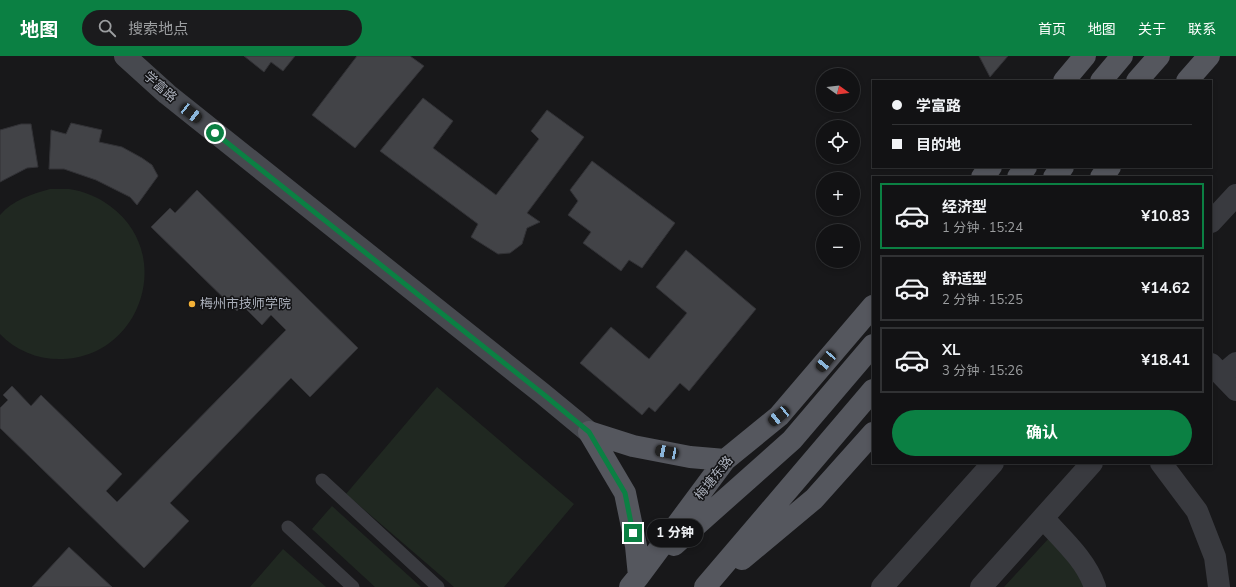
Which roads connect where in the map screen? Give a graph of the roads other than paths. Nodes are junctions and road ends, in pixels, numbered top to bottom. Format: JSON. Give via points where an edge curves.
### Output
{"nodes":[{"id":1,"x":125,"y":56,"type":"edge"},
{"id":2,"x":1085,"y":56,"type":"edge"},
{"id":3,"x":1122,"y":56,"type":"edge"},
{"id":4,"x":1159,"y":56,"type":"edge"},
{"id":5,"x":1209,"y":56,"type":"edge"},
{"id":6,"x":1065,"y":80,"type":"edge"},
{"id":7,"x":1102,"y":80,"type":"edge"},
{"id":8,"x":1138,"y":80,"type":"edge"},
{"id":9,"x":1188,"y":80,"type":"edge"},
{"id":10,"x":990,"y":168,"type":"edge"},
{"id":11,"x":1025,"y":168,"type":"edge"},
{"id":12,"x":1062,"y":168,"type":"edge"},
{"id":13,"x":1109,"y":168,"type":"edge"},
{"id":14,"x":983,"y":176,"type":"edge"},
{"id":15,"x":1019,"y":176,"type":"edge"},
{"id":16,"x":1055,"y":176,"type":"edge"},
{"id":17,"x":1102,"y":176,"type":"edge"},
{"id":18,"x":1236,"y":194,"type":"edge"},
{"id":19,"x":1212,"y":221,"type":"edge"},
{"id":20,"x":872,"y":307,"type":"edge"},
{"id":21,"x":872,"y":347,"type":"edge"},
{"id":22,"x":872,"y":391,"type":"edge"},
{"id":23,"x":589,"y":432,"type":"junction"},
{"id":24,"x":872,"y":434,"type":"edge"},
{"id":25,"x":725,"y":460,"type":"junction"},
{"id":26,"x":992,"y":464,"type":"edge"},
{"id":27,"x":1091,"y":464,"type":"edge"},
{"id":28,"x":1162,"y":464,"type":"edge"},
{"id":29,"x":322,"y":480,"type":"dead end"},
{"id":30,"x":1043,"y":518,"type":"junction"},
{"id":31,"x":288,"y":527,"type":"dead end"},
{"id":32,"x":634,"y":582,"type":"edge"},
{"id":33,"x":353,"y":587,"type":"edge"},
{"id":34,"x":438,"y":587,"type":"edge"},
{"id":35,"x":705,"y":587,"type":"edge"},
{"id":36,"x":709,"y":587,"type":"edge"},
{"id":37,"x":882,"y":587,"type":"edge"},
{"id":38,"x":982,"y":587,"type":"edge"},
{"id":39,"x":1095,"y":587,"type":"edge"},
{"id":40,"x":1219,"y":587,"type":"edge"}],
"edges":[{"from":1,"to":23,"type":"street","name":"学富路","via":[[167,94]]},
{"from":2,"to":6,"type":"main road"},
{"from":3,"to":7,"type":"main road"},
{"from":4,"to":8,"type":"main road"},
{"from":5,"to":9,"type":"main road"},
{"from":10,"to":14,"type":"main road"},
{"from":11,"to":15,"type":"main road"},
{"from":12,"to":16,"type":"main road"},
{"from":13,"to":17,"type":"main road"},
{"from":18,"to":19,"type":"street"},
{"from":20,"to":25,"type":"main road","name":"梅塘东路","via":[[779,416]]},
{"from":21,"to":32,"type":"main road","via":[[792,440]]},
{"from":22,"to":35,"type":"main road"},
{"from":23,"to":25,"type":"main road","via":[[633,446],[690,457]]},
{"from":23,"to":32,"type":"main road","via":[[625,493],[636,546]]},
{"from":24,"to":36,"type":"main road","via":[[814,500]]},
{"from":25,"to":32,"type":"main road","name":"梅塘东路"},
{"from":26,"to":37,"type":"street"},
{"from":27,"to":30,"type":"street"},
{"from":28,"to":40,"type":"street","via":[[1197,511],[1215,557]]},
{"from":29,"to":34,"type":"lane"},
{"from":30,"to":38,"type":"street"},
{"from":30,"to":39,"type":"street","via":[[1076,554]]},
{"from":31,"to":33,"type":"lane"}]}
